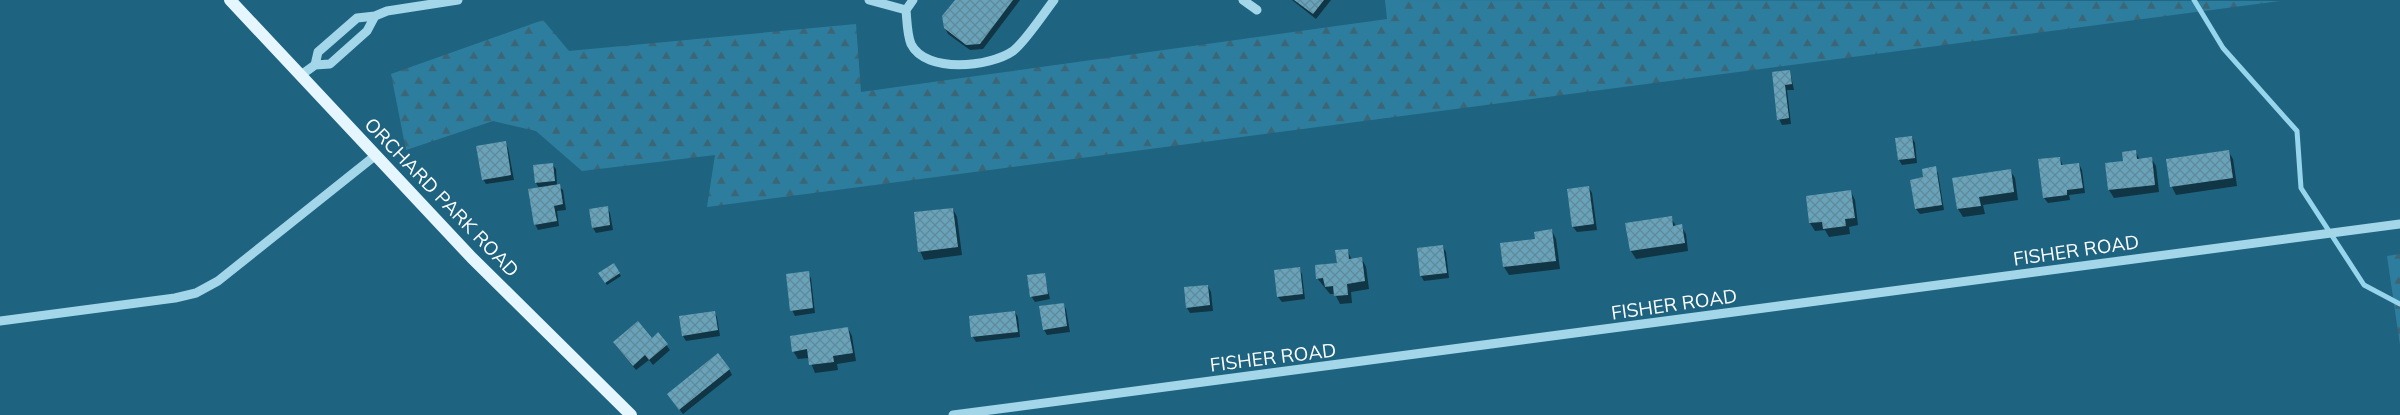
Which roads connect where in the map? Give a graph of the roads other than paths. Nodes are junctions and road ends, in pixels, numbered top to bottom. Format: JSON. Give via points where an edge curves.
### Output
{"nodes":[{"id":1,"x":230,"y":0,"type":"edge"},
{"id":2,"x":458,"y":0,"type":"edge"},
{"id":3,"x":869,"y":0,"type":"edge"},
{"id":4,"x":913,"y":0,"type":"edge"},
{"id":5,"x":1054,"y":0,"type":"edge"},
{"id":6,"x":1243,"y":0,"type":"edge"},
{"id":7,"x":906,"y":10,"type":"junction"},
{"id":8,"x":1257,"y":10,"type":"dead end"},
{"id":9,"x":375,"y":16,"type":"junction"},
{"id":10,"x":315,"y":65,"type":"junction"},
{"id":11,"x":301,"y":75,"type":"junction"},
{"id":12,"x":376,"y":155,"type":"junction"},
{"id":13,"x":2400,"y":224,"type":"edge"},
{"id":14,"x":0,"y":321,"type":"edge"},
{"id":15,"x":631,"y":415,"type":"edge"},
{"id":16,"x":953,"y":415,"type":"edge"}],
"edges":[{"from":1,"to":11,"type":"main road","name":"ORCHARD PARK ROAD"},
{"from":2,"to":9,"type":"street","via":[[387,11]]},
{"from":3,"to":7,"type":"street"},
{"from":4,"to":7,"type":"street"},
{"from":5,"to":7,"type":"street","via":[[1015,50],[1000,58],[956,65],[932,62],[920,55],[911,44]]},
{"from":6,"to":8,"type":"street"},
{"from":9,"to":10,"type":"street","via":[[367,31],[330,64]]},
{"from":9,"to":10,"type":"street","via":[[357,18],[318,52]]},
{"from":10,"to":11,"type":"street"},
{"from":11,"to":12,"type":"main road","name":"ORCHARD PARK ROAD"},
{"from":12,"to":14,"type":"street","via":[[218,281],[196,293]]},
{"from":12,"to":15,"type":"main road","name":"ORCHARD PARK ROAD","via":[[472,258]]},
{"from":13,"to":16,"type":"street","name":"FISHER ROAD"}]}
